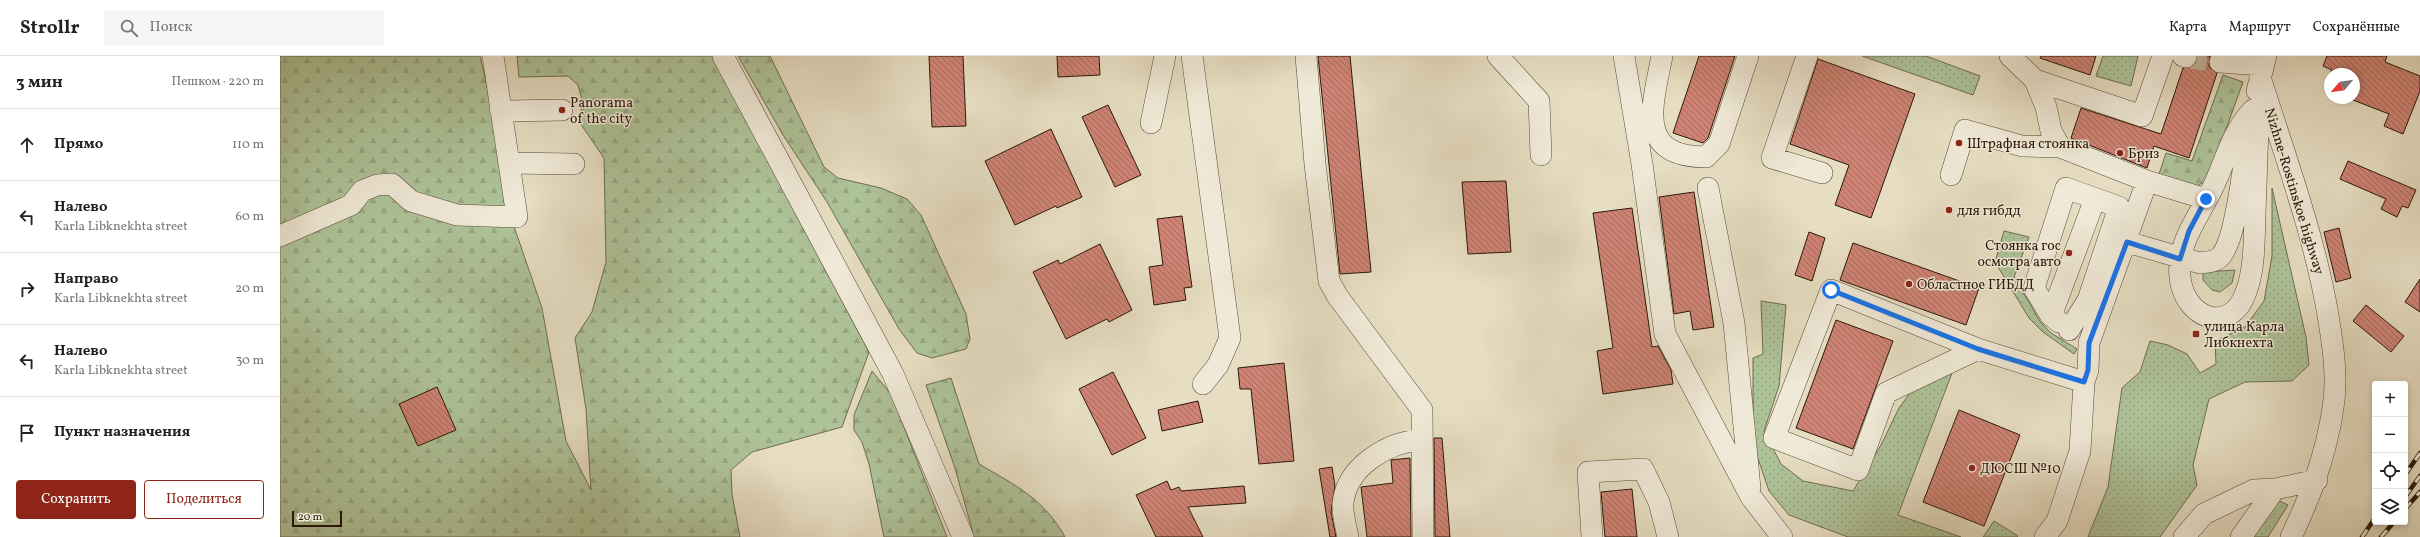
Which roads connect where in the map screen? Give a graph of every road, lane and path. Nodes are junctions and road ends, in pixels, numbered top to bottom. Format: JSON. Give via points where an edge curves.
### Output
{"nodes":[{"id":1,"x":493,"y":56,"type":"edge"},
{"id":2,"x":723,"y":56,"type":"edge"},
{"id":3,"x":1165,"y":56,"type":"edge"},
{"id":4,"x":1192,"y":56,"type":"edge"},
{"id":5,"x":1306,"y":56,"type":"edge"},
{"id":6,"x":1498,"y":56,"type":"edge"},
{"id":7,"x":1624,"y":56,"type":"edge"},
{"id":8,"x":1662,"y":56,"type":"edge"},
{"id":9,"x":1748,"y":56,"type":"edge"},
{"id":10,"x":1807,"y":56,"type":"edge"},
{"id":11,"x":2010,"y":56,"type":"edge"},
{"id":12,"x":2163,"y":56,"type":"edge"},
{"id":13,"x":2220,"y":62,"type":"tunnel mouth"},
{"id":14,"x":2263,"y":66,"type":"edge"},
{"id":15,"x":2035,"y":80,"type":"junction"},
{"id":16,"x":500,"y":109,"type":"junction"},
{"id":17,"x":562,"y":110,"type":"dead end"},
{"id":18,"x":2253,"y":110,"type":"junction"},
{"id":19,"x":1151,"y":123,"type":"dead end"},
{"id":20,"x":2060,"y":147,"type":"junction"},
{"id":21,"x":1541,"y":155,"type":"dead end"},
{"id":22,"x":509,"y":163,"type":"junction"},
{"id":23,"x":574,"y":164,"type":"dead end"},
{"id":24,"x":1822,"y":173,"type":"dead end"},
{"id":25,"x":1952,"y":175,"type":"dead end"},
{"id":26,"x":2147,"y":181,"type":"junction"},
{"id":27,"x":1708,"y":188,"type":"dead end"},
{"id":28,"x":2095,"y":199,"type":"junction"},
{"id":29,"x":2206,"y":199,"type":"junction"},
{"id":30,"x":280,"y":236,"type":"edge"},
{"id":31,"x":2127,"y":242,"type":"junction"},
{"id":32,"x":2180,"y":259,"type":"junction"},
{"id":33,"x":2051,"y":316,"type":"junction"},
{"id":34,"x":2069,"y":330,"type":"junction"},
{"id":35,"x":2089,"y":343,"type":"junction"},
{"id":36,"x":1978,"y":349,"type":"junction"},
{"id":37,"x":2084,"y":382,"type":"junction"},
{"id":38,"x":1203,"y":384,"type":"dead end"},
{"id":39,"x":1421,"y":440,"type":"junction"},
{"id":40,"x":2317,"y":480,"type":"junction"},
{"id":41,"x":2275,"y":489,"type":"junction"},
{"id":42,"x":1751,"y":497,"type":"junction"},
{"id":43,"x":1778,"y":535,"type":"edge"},
{"id":44,"x":963,"y":537,"type":"edge"},
{"id":45,"x":1348,"y":537,"type":"edge"},
{"id":46,"x":1423,"y":537,"type":"edge"},
{"id":47,"x":1592,"y":537,"type":"edge"},
{"id":48,"x":1668,"y":537,"type":"edge"},
{"id":49,"x":2045,"y":537,"type":"edge"},
{"id":50,"x":2184,"y":537,"type":"edge"},
{"id":51,"x":2241,"y":537,"type":"edge"},
{"id":52,"x":2291,"y":537,"type":"edge"}],
"edges":[{"from":1,"to":16,"type":"street"},
{"from":2,"to":44,"type":"street","via":[[893,374]]},
{"from":3,"to":19,"type":"street"},
{"from":4,"to":38,"type":"street","via":[[1230,338],[1218,365]]},
{"from":5,"to":39,"type":"street","via":[[1315,164],[1329,281],[1338,297],[1422,410]]},
{"from":6,"to":21,"type":"street","via":[[1539,101]]},
{"from":7,"to":42,"type":"street","via":[[1642,164],[1665,334]]},
{"from":8,"to":9,"type":"street","via":[[1652,106],[1653,132],[1666,148],[1692,157],[1706,157],[1719,144]]},
{"from":10,"to":24,"type":"street","via":[[1772,158]]},
{"from":11,"to":15,"type":"street"},
{"from":12,"to":15,"type":"street","via":[[2142,116]]},
{"from":13,"to":14,"type":"street"},
{"from":14,"to":18,"type":"street"},
{"from":14,"to":40,"type":"street","name":"Nizhne-Rostinskoe highway","via":[[2308,224],[2323,288],[2334,355],[2333,407]]},
{"from":15,"to":20,"type":"street","via":[[2046,107],[2051,131]]},
{"from":16,"to":17,"type":"street"},
{"from":16,"to":22,"type":"street"},
{"from":18,"to":29,"type":"street","via":[[2241,123]]},
{"from":18,"to":32,"type":"street","via":[[2230,241],[2220,257],[2211,262],[2200,263]]},
{"from":18,"to":32,"type":"street","via":[[2258,127],[2254,241],[2251,273],[2246,293],[2238,307],[2216,318],[2208,318],[2198,313],[2189,304],[2183,292]]},
{"from":20,"to":25,"type":"street","via":[[2022,146],[1965,130]]},
{"from":20,"to":26,"type":"street"},
{"from":22,"to":23,"type":"street"},
{"from":22,"to":30,"type":"street","via":[[517,217],[457,215],[411,201],[392,184],[377,185],[362,191],[351,206]]},
{"from":26,"to":29,"type":"street"},
{"from":26,"to":31,"type":"street"},
{"from":27,"to":42,"type":"street","via":[[1734,323]]},
{"from":28,"to":33,"type":"street"},
{"from":28,"to":33,"type":"street","via":[[2066,188],[2034,288]]},
{"from":28,"to":34,"type":"street","via":[[2119,207],[2088,300]]},
{"from":29,"to":32,"type":"street","via":[[2189,231]]},
{"from":31,"to":32,"type":"street"},
{"from":31,"to":35,"type":"street"},
{"from":33,"to":34,"type":"street"},
{"from":34,"to":35,"type":"street"},
{"from":35,"to":37,"type":"street","via":[[2088,370]]},
{"from":36,"to":36,"type":"street","via":[[1831,290],[1774,438],[1858,470],[1886,393]]},
{"from":36,"to":37,"type":"street"},
{"from":37,"to":49,"type":"street","via":[[2080,451],[2057,521]]},
{"from":39,"to":45,"type":"street","via":[[1406,441],[1379,452],[1352,478],[1343,503]]},
{"from":39,"to":46,"type":"street"},
{"from":40,"to":41,"type":"street"},
{"from":40,"to":52,"type":"street","name":"Nizhne-Rostinskoe highway"},
{"from":41,"to":50,"type":"street","via":[[2254,490],[2204,514]]},
{"from":41,"to":51,"type":"street"},
{"from":42,"to":43,"type":"street"},
{"from":47,"to":48,"type":"street","via":[[1588,472],[1643,469],[1659,502]]}]}
